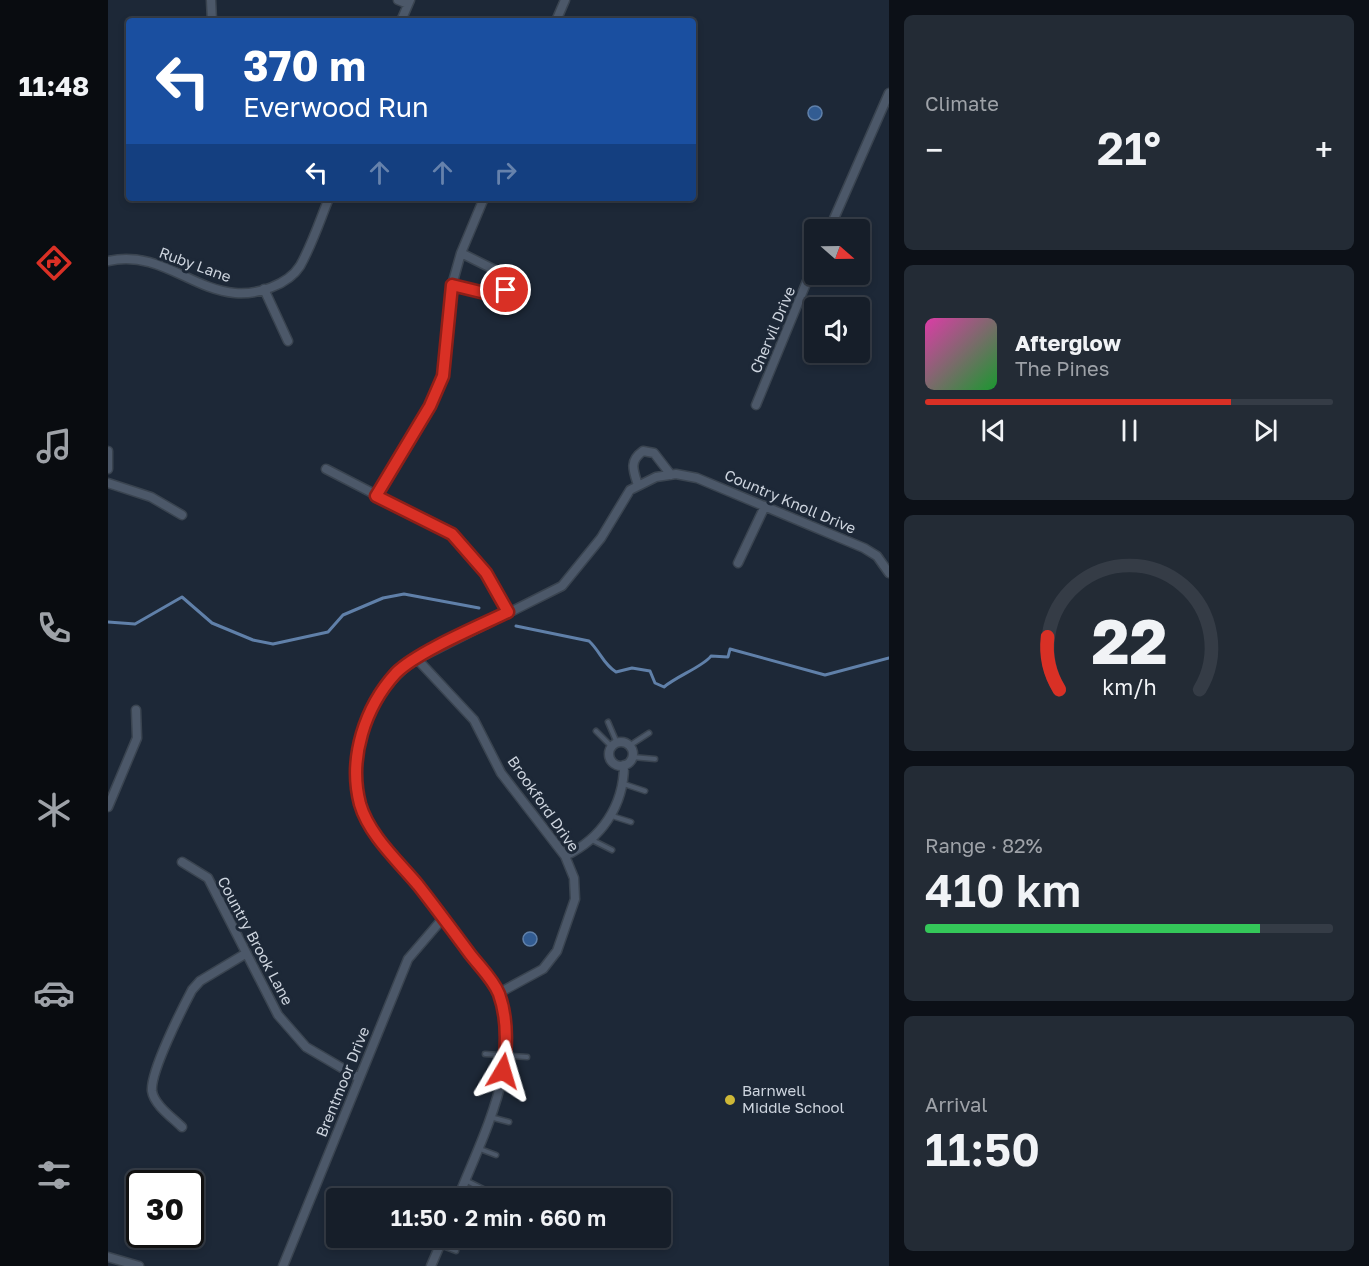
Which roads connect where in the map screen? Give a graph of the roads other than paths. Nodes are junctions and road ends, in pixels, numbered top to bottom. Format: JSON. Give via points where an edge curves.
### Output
{"nodes":[{"id":1,"x":211,"y":0,"type":"edge"},
{"id":2,"x":398,"y":0,"type":"edge"},
{"id":3,"x":565,"y":0,"type":"edge"},
{"id":4,"x":409,"y":2,"type":"edge"},
{"id":5,"x":212,"y":18,"type":"edge"},
{"id":6,"x":402,"y":18,"type":"edge"},
{"id":7,"x":557,"y":18,"type":"edge"},
{"id":8,"x":889,"y":93,"type":"edge"},
{"id":9,"x":328,"y":201,"type":"edge"},
{"id":10,"x":483,"y":201,"type":"edge"},
{"id":11,"x":834,"y":219,"type":"edge"},
{"id":12,"x":461,"y":254,"type":"junction"},
{"id":13,"x":108,"y":261,"type":"edge"},
{"id":14,"x":452,"y":285,"type":"junction"},
{"id":15,"x":805,"y":285,"type":"edge"},
{"id":16,"x":264,"y":290,"type":"junction"},
{"id":17,"x":288,"y":341,"type":"dead end"},
{"id":18,"x":756,"y":405,"type":"dead end"},
{"id":19,"x":108,"y":451,"type":"edge"},
{"id":20,"x":108,"y":469,"type":"edge"},
{"id":21,"x":326,"y":469,"type":"dead end"},
{"id":22,"x":671,"y":475,"type":"junction"},
{"id":23,"x":108,"y":483,"type":"edge"},
{"id":24,"x":638,"y":485,"type":"junction"},
{"id":25,"x":376,"y":496,"type":"junction"},
{"id":26,"x":765,"y":506,"type":"junction"},
{"id":27,"x":182,"y":515,"type":"dead end"},
{"id":28,"x":738,"y":563,"type":"dead end"},
{"id":29,"x":889,"y":573,"type":"edge"},
{"id":30,"x":508,"y":612,"type":"junction"},
{"id":31,"x":417,"y":659,"type":"junction"},
{"id":32,"x":136,"y":710,"type":"dead end"},
{"id":33,"x":608,"y":722,"type":"dead end"},
{"id":34,"x":596,"y":731,"type":"dead end"},
{"id":35,"x":649,"y":733,"type":"dead end"},
{"id":36,"x":615,"y":745,"type":"junction"},
{"id":37,"x":629,"y":746,"type":"junction"},
{"id":38,"x":632,"y":757,"type":"junction"},
{"id":39,"x":655,"y":759,"type":"dead end"},
{"id":40,"x":624,"y":765,"type":"junction"},
{"id":41,"x":624,"y":784,"type":"junction"},
{"id":42,"x":645,"y":791,"type":"dead end"},
{"id":43,"x":108,"y":807,"type":"edge"},
{"id":44,"x":611,"y":815,"type":"junction"},
{"id":45,"x":631,"y":822,"type":"dead end"},
{"id":46,"x":592,"y":840,"type":"junction"},
{"id":47,"x":612,"y":850,"type":"dead end"},
{"id":48,"x":565,"y":856,"type":"junction"},
{"id":49,"x":182,"y":862,"type":"dead end"},
{"id":50,"x":444,"y":917,"type":"junction"},
{"id":51,"x":245,"y":954,"type":"junction"},
{"id":52,"x":499,"y":993,"type":"junction"},
{"id":53,"x":485,"y":1054,"type":"dead end"},
{"id":54,"x":505,"y":1056,"type":"junction"},
{"id":55,"x":527,"y":1057,"type":"dead end"},
{"id":56,"x":359,"y":1078,"type":"junction"},
{"id":57,"x":501,"y":1085,"type":"junction"},
{"id":58,"x":522,"y":1092,"type":"dead end"},
{"id":59,"x":490,"y":1117,"type":"junction"},
{"id":60,"x":509,"y":1122,"type":"dead end"},
{"id":61,"x":182,"y":1127,"type":"dead end"},
{"id":62,"x":478,"y":1148,"type":"junction"},
{"id":63,"x":496,"y":1155,"type":"dead end"},
{"id":64,"x":465,"y":1180,"type":"junction"},
{"id":65,"x":462,"y":1188,"type":"edge"},
{"id":66,"x":481,"y":1188,"type":"edge"},
{"id":67,"x":438,"y":1248,"type":"edge"},
{"id":68,"x":452,"y":1248,"type":"edge"},
{"id":69,"x":456,"y":1251,"type":"dead end"},
{"id":70,"x":108,"y":1257,"type":"edge"},
{"id":71,"x":139,"y":1266,"type":"edge"},
{"id":72,"x":283,"y":1266,"type":"edge"},
{"id":73,"x":431,"y":1266,"type":"edge"}],
"edges":[{"from":1,"to":5,"type":"street"},
{"from":2,"to":4,"type":"street"},
{"from":3,"to":7,"type":"street"},
{"from":4,"to":6,"type":"street"},
{"from":8,"to":11,"type":"street"},
{"from":9,"to":16,"type":"street","name":"Ruby Lane","via":[[299,267],[282,283]]},
{"from":10,"to":12,"type":"street"},
{"from":12,"to":14,"type":"street"},
{"from":12,"to":14,"type":"street","via":[[505,274],[506,290],[493,295]]},
{"from":13,"to":16,"type":"street","name":"Ruby Lane","via":[[128,258],[159,264],[235,293]]},
{"from":14,"to":25,"type":"street","via":[[443,376],[430,406]]},
{"from":15,"to":18,"type":"street","name":"Chervil Drive"},
{"from":16,"to":17,"type":"street"},
{"from":19,"to":20,"type":"street"},
{"from":21,"to":25,"type":"street"},
{"from":22,"to":24,"type":"street","name":"Country Knoll Drive"},
{"from":22,"to":24,"type":"street","via":[[654,453],[643,451],[632,466]]},
{"from":22,"to":26,"type":"street","name":"Country Knoll Drive","via":[[697,478]]},
{"from":23,"to":27,"type":"street","via":[[151,497]]},
{"from":24,"to":30,"type":"street","via":[[630,490],[601,538],[562,586]]},
{"from":25,"to":30,"type":"street","via":[[452,534],[486,573]]},
{"from":26,"to":28,"type":"street"},
{"from":26,"to":29,"type":"street","name":"Country Knoll Drive","via":[[864,548],[877,556]]},
{"from":30,"to":31,"type":"street"},
{"from":31,"to":48,"type":"street","name":"Brookford Drive","via":[[474,720],[501,773]]},
{"from":31,"to":50,"type":"street","via":[[397,673],[372,708],[357,747],[360,804],[369,823]]},
{"from":32,"to":43,"type":"street","via":[[137,738]]},
{"from":33,"to":36,"type":"lane"},
{"from":34,"to":36,"type":"lane"},
{"from":35,"to":37,"type":"lane"},
{"from":36,"to":37,"type":"street"},
{"from":36,"to":40,"type":"street","via":[[610,759],[615,765]]},
{"from":37,"to":38,"type":"street"},
{"from":38,"to":39,"type":"lane"},
{"from":38,"to":40,"type":"street"},
{"from":40,"to":41,"type":"street"},
{"from":41,"to":42,"type":"lane"},
{"from":41,"to":44,"type":"street"},
{"from":44,"to":45,"type":"lane"},
{"from":44,"to":46,"type":"street"},
{"from":46,"to":47,"type":"lane"},
{"from":46,"to":48,"type":"street"},
{"from":48,"to":52,"type":"street","name":"Brookford Drive","via":[[574,878],[575,899],[557,951],[543,969]]},
{"from":49,"to":51,"type":"street","name":"Country Brook Lane","via":[[208,878]]},
{"from":50,"to":52,"type":"street"},
{"from":50,"to":56,"type":"street","name":"Brentmoor Drive","via":[[408,959]]},
{"from":51,"to":56,"type":"street","name":"Country Brook Lane","via":[[278,1015],[306,1047]]},
{"from":51,"to":61,"type":"street","via":[[192,990],[156,1071],[154,1095]]},
{"from":52,"to":54,"type":"street","via":[[507,1044]]},
{"from":53,"to":54,"type":"lane"},
{"from":54,"to":55,"type":"lane"},
{"from":54,"to":57,"type":"street"},
{"from":56,"to":72,"type":"street","name":"Brentmoor Drive"},
{"from":57,"to":58,"type":"lane"},
{"from":57,"to":59,"type":"street"},
{"from":59,"to":60,"type":"lane"},
{"from":59,"to":62,"type":"street"},
{"from":62,"to":63,"type":"lane"},
{"from":62,"to":64,"type":"street"},
{"from":64,"to":65,"type":"street"},
{"from":64,"to":66,"type":"lane"},
{"from":67,"to":73,"type":"street"},
{"from":68,"to":69,"type":"lane"},
{"from":70,"to":71,"type":"street"}]}
